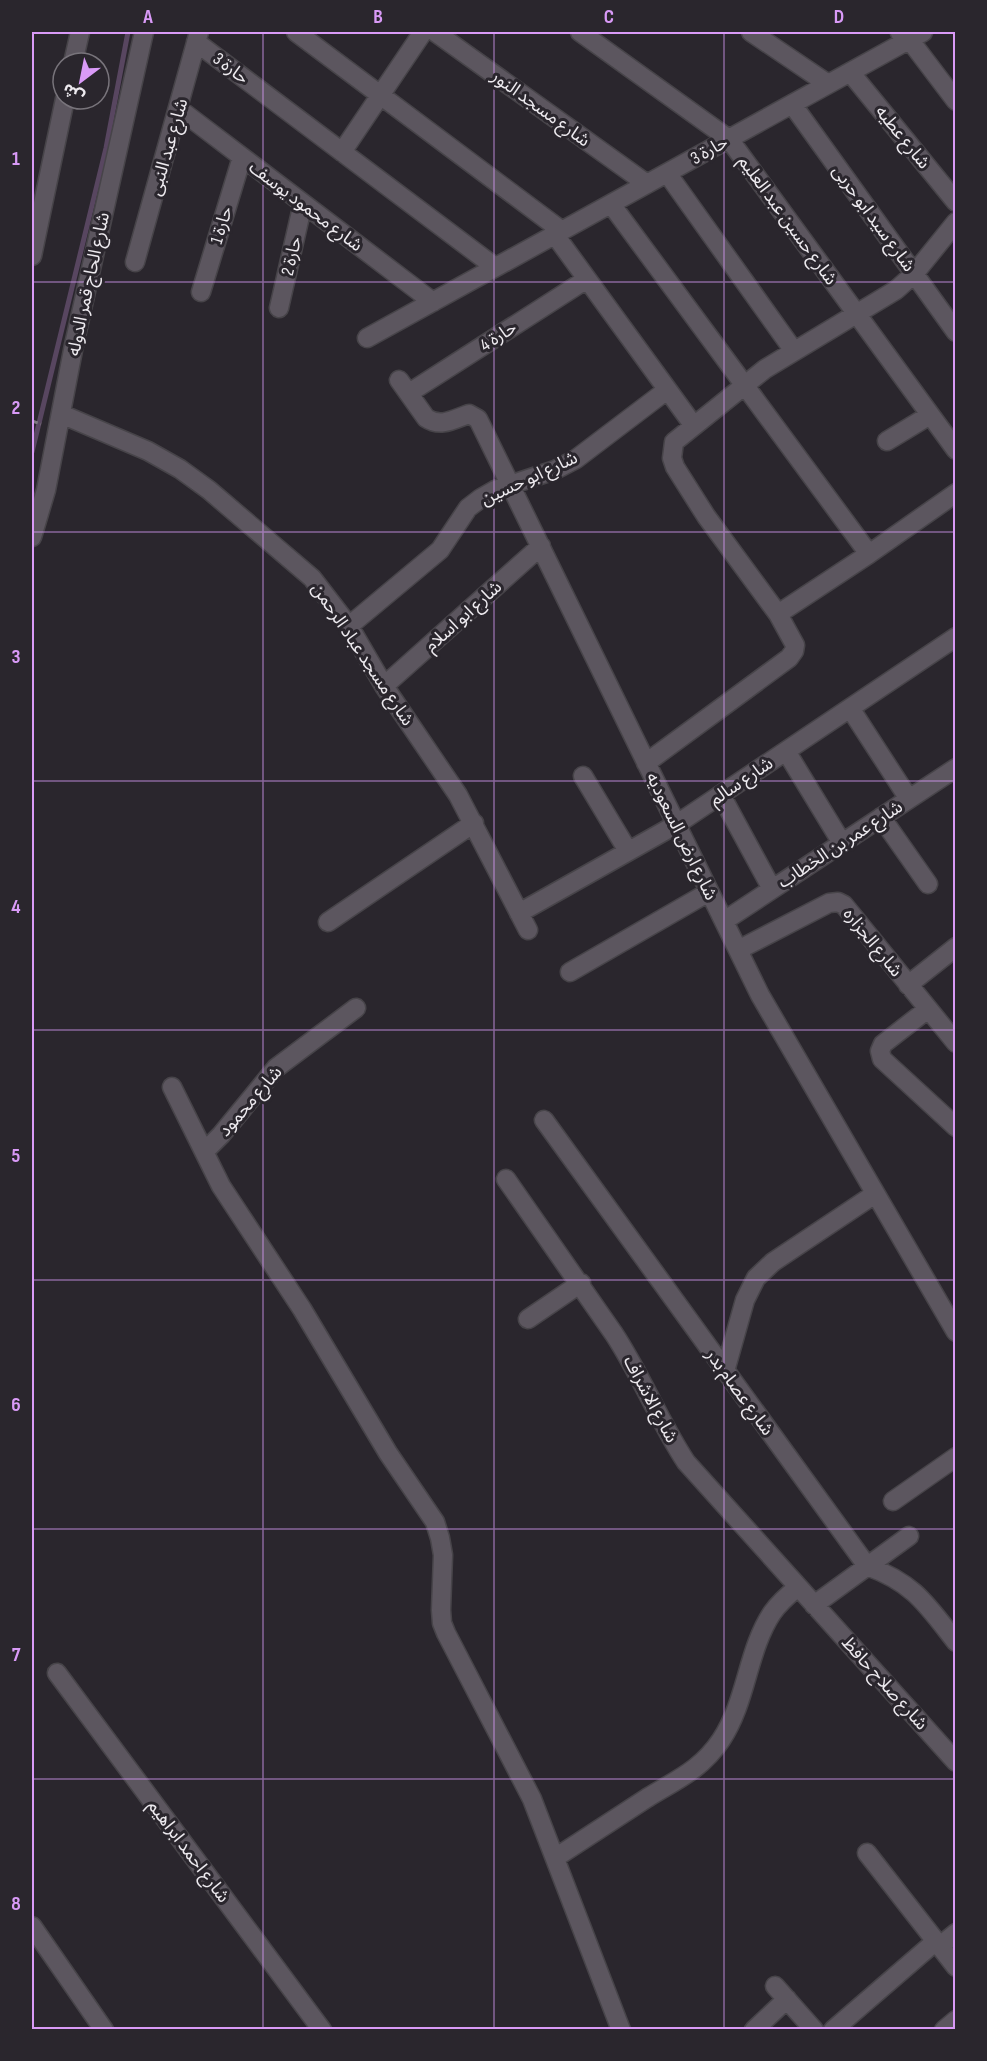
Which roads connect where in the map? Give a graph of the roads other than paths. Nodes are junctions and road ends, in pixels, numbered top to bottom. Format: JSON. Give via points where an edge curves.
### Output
{"nodes":[{"id":1,"x":80,"y":32,"type":"edge"},
{"id":2,"x":144,"y":32,"type":"edge"},
{"id":3,"x":297,"y":32,"type":"edge"},
{"id":4,"x":423,"y":32,"type":"edge"},
{"id":5,"x":435,"y":32,"type":"edge"},
{"id":6,"x":580,"y":32,"type":"edge"},
{"id":7,"x":751,"y":32,"type":"edge"},
{"id":8,"x":910,"y":34,"type":"edge"},
{"id":9,"x":198,"y":37,"type":"edge"},
{"id":10,"x":76,"y":51,"type":"edge"},
{"id":11,"x":850,"y":72,"type":"junction"},
{"id":12,"x":828,"y":84,"type":"junction"},
{"id":13,"x":381,"y":95,"type":"junction"},
{"id":14,"x":956,"y":101,"type":"edge"},
{"id":15,"x":792,"y":104,"type":"junction"},
{"id":16,"x":179,"y":110,"type":"junction"},
{"id":17,"x":62,"y":111,"type":"edge"},
{"id":18,"x":729,"y":139,"type":"junction"},
{"id":19,"x":342,"y":152,"type":"junction"},
{"id":20,"x":242,"y":157,"type":"junction"},
{"id":21,"x":667,"y":173,"type":"junction"},
{"id":22,"x":647,"y":184,"type":"junction"},
{"id":23,"x":956,"y":202,"type":"edge"},
{"id":24,"x":303,"y":203,"type":"junction"},
{"id":25,"x":610,"y":204,"type":"junction"},
{"id":26,"x":956,"y":222,"type":"edge"},
{"id":27,"x":558,"y":233,"type":"junction"},
{"id":28,"x":32,"y":256,"type":"edge"},
{"id":29,"x":135,"y":262,"type":"dead end"},
{"id":30,"x":495,"y":267,"type":"junction"},
{"id":31,"x":914,"y":274,"type":"junction"},
{"id":32,"x":587,"y":279,"type":"junction"},
{"id":33,"x":201,"y":292,"type":"dead end"},
{"id":34,"x":433,"y":302,"type":"junction"},
{"id":35,"x":279,"y":308,"type":"dead end"},
{"id":36,"x":857,"y":314,"type":"junction"},
{"id":37,"x":956,"y":332,"type":"edge"},
{"id":38,"x":367,"y":338,"type":"dead end"},
{"id":39,"x":794,"y":351,"type":"junction"},
{"id":40,"x":744,"y":384,"type":"junction"},
{"id":41,"x":404,"y":386,"type":"joint"},
{"id":42,"x":667,"y":390,"type":"junction"},
{"id":43,"x":61,"y":414,"type":"junction"},
{"id":44,"x":930,"y":415,"type":"junction"},
{"id":45,"x":694,"y":426,"type":"junction"},
{"id":46,"x":887,"y":441,"type":"dead end"},
{"id":47,"x":956,"y":450,"type":"edge"},
{"id":48,"x":511,"y":485,"type":"junction"},
{"id":49,"x":956,"y":493,"type":"edge"},
{"id":50,"x":32,"y":537,"type":"edge"},
{"id":51,"x":541,"y":546,"type":"junction"},
{"id":52,"x":869,"y":554,"type":"junction"},
{"id":53,"x":778,"y":614,"type":"junction"},
{"id":54,"x":349,"y":626,"type":"junction"},
{"id":55,"x":956,"y":637,"type":"edge"},
{"id":56,"x":384,"y":686,"type":"junction"},
{"id":57,"x":850,"y":708,"type":"junction"},
{"id":58,"x":786,"y":751,"type":"junction"},
{"id":59,"x":646,"y":763,"type":"junction"},
{"id":60,"x":954,"y":773,"type":"edge"},
{"id":61,"x":582,"y":776,"type":"dead end"},
{"id":62,"x":721,"y":795,"type":"junction"},
{"id":63,"x":909,"y":799,"type":"junction"},
{"id":64,"x":881,"y":817,"type":"junction"},
{"id":65,"x":474,"y":823,"type":"junction"},
{"id":66,"x":677,"y":824,"type":"junction"},
{"id":67,"x":842,"y":843,"type":"junction"},
{"id":68,"x":628,"y":851,"type":"junction"},
{"id":69,"x":928,"y":884,"type":"dead end"},
{"id":70,"x":772,"y":889,"type":"junction"},
{"id":71,"x":709,"y":892,"type":"junction"},
{"id":72,"x":519,"y":912,"type":"junction"},
{"id":73,"x":724,"y":921,"type":"junction"},
{"id":74,"x":328,"y":922,"type":"dead end"},
{"id":75,"x":528,"y":930,"type":"dead end"},
{"id":76,"x":956,"y":947,"type":"edge"},
{"id":77,"x":738,"y":950,"type":"junction"},
{"id":78,"x":570,"y":972,"type":"dead end"},
{"id":79,"x":908,"y":985,"type":"junction"},
{"id":80,"x":356,"y":1008,"type":"dead end"},
{"id":81,"x":928,"y":1009,"type":"junction"},
{"id":82,"x":956,"y":1043,"type":"edge"},
{"id":83,"x":172,"y":1087,"type":"dead end"},
{"id":84,"x":544,"y":1120,"type":"dead end"},
{"id":85,"x":956,"y":1127,"type":"edge"},
{"id":86,"x":204,"y":1152,"type":"junction"},
{"id":87,"x":506,"y":1179,"type":"dead end"},
{"id":88,"x":875,"y":1194,"type":"junction"},
{"id":89,"x":581,"y":1283,"type":"junction"},
{"id":90,"x":528,"y":1320,"type":"dead end"},
{"id":91,"x":956,"y":1332,"type":"edge"},
{"id":92,"x":725,"y":1371,"type":"junction"},
{"id":93,"x":956,"y":1457,"type":"edge"},
{"id":94,"x":893,"y":1501,"type":"dead end"},
{"id":95,"x":909,"y":1536,"type":"dead end"},
{"id":96,"x":867,"y":1566,"type":"junction"},
{"id":97,"x":798,"y":1587,"type":"junction"},
{"id":98,"x":814,"y":1605,"type":"junction"},
{"id":99,"x":956,"y":1642,"type":"edge"},
{"id":100,"x":57,"y":1673,"type":"dead end"},
{"id":101,"x":956,"y":1761,"type":"edge"},
{"id":102,"x":867,"y":1853,"type":"dead end"},
{"id":103,"x":555,"y":1858,"type":"junction"},
{"id":104,"x":32,"y":1926,"type":"edge"},
{"id":105,"x":956,"y":1933,"type":"edge"},
{"id":106,"x":938,"y":1944,"type":"junction"},
{"id":107,"x":956,"y":1967,"type":"edge"},
{"id":108,"x":956,"y":2020,"type":"edge"},
{"id":109,"x":104,"y":2030,"type":"edge"},
{"id":110,"x":322,"y":2030,"type":"edge"},
{"id":111,"x":621,"y":2030,"type":"edge"},
{"id":112,"x":754,"y":2030,"type":"edge"},
{"id":113,"x":814,"y":2030,"type":"edge"},
{"id":114,"x":833,"y":2030,"type":"edge"},
{"id":115,"x":944,"y":2030,"type":"edge"}],
"edges":[{"from":1,"to":10,"type":"street"},
{"from":2,"to":43,"type":"street","name":"شارع الحاج قمر الدوله"},
{"from":3,"to":13,"type":"street"},
{"from":4,"to":13,"type":"street"},
{"from":5,"to":22,"type":"street","name":"شارع مسجد النور"},
{"from":6,"to":18,"type":"street","name":"شارع حسين عبد العليم"},
{"from":7,"to":12,"type":"street"},
{"from":8,"to":11,"type":"street","name":"حارة 3"},
{"from":8,"to":14,"type":"street"},
{"from":9,"to":16,"type":"street","name":"شارع عبد النبى"},
{"from":9,"to":19,"type":"street","name":"حارة 3"},
{"from":11,"to":12,"type":"street","name":"حارة 3"},
{"from":11,"to":23,"type":"street","name":"شارع عطيه"},
{"from":12,"to":15,"type":"street","name":"حارة 3"},
{"from":13,"to":19,"type":"street"},
{"from":13,"to":27,"type":"street"},
{"from":15,"to":18,"type":"street","name":"حارة 3"},
{"from":15,"to":31,"type":"street","name":"شارع سيد ابو حربى"},
{"from":16,"to":20,"type":"street","name":"شارع محمود يوسف"},
{"from":16,"to":29,"type":"street","name":"شارع عبد النبى"},
{"from":17,"to":28,"type":"street"},
{"from":18,"to":21,"type":"street","name":"حارة 3"},
{"from":18,"to":36,"type":"street","name":"شارع حسين عبد العليم"},
{"from":19,"to":30,"type":"street","name":"حارة 3"},
{"from":20,"to":24,"type":"street","name":"شارع محمود يوسف"},
{"from":20,"to":33,"type":"street","name":"حارة 1"},
{"from":21,"to":22,"type":"street","name":"حارة 3"},
{"from":21,"to":39,"type":"street"},
{"from":22,"to":25,"type":"street","name":"حارة 3"},
{"from":24,"to":34,"type":"street","name":"شارع محمود يوسف"},
{"from":24,"to":35,"type":"street","name":"حارة 2"},
{"from":25,"to":27,"type":"street","name":"حارة 3"},
{"from":25,"to":40,"type":"street"},
{"from":26,"to":31,"type":"street"},
{"from":27,"to":30,"type":"street","name":"حارة 3"},
{"from":27,"to":32,"type":"street"},
{"from":30,"to":34,"type":"street","name":"حارة 3"},
{"from":31,"to":36,"type":"street"},
{"from":31,"to":37,"type":"street","name":"شارع سيد ابو حربى"},
{"from":32,"to":41,"type":"street","name":"حارة 4"},
{"from":32,"to":42,"type":"street"},
{"from":34,"to":38,"type":"street","name":"حارة 3"},
{"from":36,"to":39,"type":"street"},
{"from":36,"to":44,"type":"street","name":"شارع حسين عبد العليم"},
{"from":39,"to":40,"type":"street"},
{"from":40,"to":45,"type":"street"},
{"from":40,"to":52,"type":"street"},
{"from":41,"to":48,"type":"street","name":"شارع ارض السعوديه","via":[[431,421],[443,423],[469,414],[476,416]]},
{"from":42,"to":45,"type":"street"},
{"from":42,"to":48,"type":"street","name":"شارع ابو حسين","via":[[576,459]]},
{"from":43,"to":50,"type":"street","name":"شارع الحاج قمر الدوله"},
{"from":43,"to":54,"type":"street","name":"شارع مسجد عباد الرحمن","via":[[148,451],[209,490],[312,578]]},
{"from":44,"to":46,"type":"street"},
{"from":44,"to":47,"type":"street","name":"شارع حسين عبد العليم"},
{"from":45,"to":53,"type":"street","via":[[674,442],[675,467]]},
{"from":48,"to":51,"type":"street","name":"شارع ارض السعوديه"},
{"from":48,"to":54,"type":"street","name":"شارع ابو حسين","via":[[495,490],[468,508],[440,550]]},
{"from":49,"to":52,"type":"street"},
{"from":51,"to":56,"type":"street","name":"شارع ابو اسلام"},
{"from":51,"to":59,"type":"street","name":"شارع ارض السعوديه"},
{"from":52,"to":53,"type":"street"},
{"from":53,"to":59,"type":"street","via":[[795,645],[789,658]]},
{"from":54,"to":56,"type":"street","name":"شارع مسجد عباد الرحمن"},
{"from":55,"to":57,"type":"street","name":"شارع سالم"},
{"from":56,"to":65,"type":"street","name":"شارع مسجد عباد الرحمن","via":[[442,768]]},
{"from":57,"to":58,"type":"street","name":"شارع سالم"},
{"from":57,"to":63,"type":"street"},
{"from":58,"to":62,"type":"street","name":"شارع سالم"},
{"from":58,"to":67,"type":"street"},
{"from":59,"to":66,"type":"street","name":"شارع ارض السعوديه"},
{"from":60,"to":63,"type":"street","name":"شارع عمر بن الخطاب"},
{"from":61,"to":68,"type":"street"},
{"from":62,"to":66,"type":"street","name":"شارع سالم"},
{"from":62,"to":70,"type":"street"},
{"from":63,"to":64,"type":"street","name":"شارع عمر بن الخطاب"},
{"from":64,"to":67,"type":"street","name":"شارع عمر بن الخطاب"},
{"from":64,"to":69,"type":"street"},
{"from":65,"to":72,"type":"street","name":"شارع مسجد عباد الرحمن"},
{"from":65,"to":74,"type":"street"},
{"from":66,"to":68,"type":"street","name":"شارع سالم"},
{"from":66,"to":71,"type":"street","name":"شارع ارض السعوديه"},
{"from":67,"to":70,"type":"street","name":"شارع عمر بن الخطاب"},
{"from":68,"to":72,"type":"street","name":"شارع سالم"},
{"from":70,"to":73,"type":"street","name":"شارع عمر بن الخطاب"},
{"from":71,"to":73,"type":"street","name":"شارع ارض السعوديه"},
{"from":71,"to":78,"type":"street"},
{"from":72,"to":75,"type":"street","name":"شارع مسجد عباد الرحمن"},
{"from":73,"to":77,"type":"street","name":"شارع ارض السعوديه"},
{"from":76,"to":79,"type":"street"},
{"from":77,"to":79,"type":"street","name":"شارع الجزاره","via":[[838,902]]},
{"from":77,"to":88,"type":"street","name":"شارع ارض السعوديه"},
{"from":79,"to":81,"type":"street","name":"شارع الجزاره"},
{"from":80,"to":86,"type":"street","name":"شارع محمود","via":[[276,1068]]},
{"from":81,"to":82,"type":"street","name":"شارع الجزاره"},
{"from":81,"to":85,"type":"street","via":[[884,1044],[880,1055]]},
{"from":83,"to":86,"type":"street"},
{"from":84,"to":92,"type":"street","name":"شارع عصام بدر"},
{"from":86,"to":103,"type":"street","via":[[221,1186],[435,1522],[443,1555],[441,1610],[446,1633],[532,1798]]},
{"from":87,"to":89,"type":"street","name":"شارع الاشراف"},
{"from":88,"to":91,"type":"street","name":"شارع ارض السعوديه"},
{"from":88,"to":92,"type":"street","via":[[773,1262],[756,1278],[745,1300]]},
{"from":89,"to":90,"type":"street"},
{"from":89,"to":97,"type":"street","name":"شارع الاشراف","via":[[630,1359],[686,1462]]},
{"from":92,"to":96,"type":"street","name":"شارع عصام بدر"},
{"from":93,"to":94,"type":"street"},
{"from":95,"to":96,"type":"street"},
{"from":96,"to":98,"type":"street"},
{"from":96,"to":99,"type":"street","via":[[910,1588]]},
{"from":97,"to":98,"type":"street","name":"شارع الاشراف"},
{"from":97,"to":103,"type":"street","via":[[784,1598],[764,1627],[736,1710],[722,1739],[704,1762]]},
{"from":98,"to":101,"type":"street","name":"شارع صلاح حافظ"},
{"from":100,"to":110,"type":"street","name":"شارع احمد ابراهيم"},
{"from":102,"to":106,"type":"street"},
{"from":103,"to":111,"type":"street"},
{"from":104,"to":109,"type":"street"},
{"from":105,"to":106,"type":"street"},
{"from":106,"to":107,"type":"street"},
{"from":106,"to":114,"type":"street"},
{"from":108,"to":115,"type":"street"},
{"from":112,"to":113,"type":"street","via":[[781,1993]]}]}
